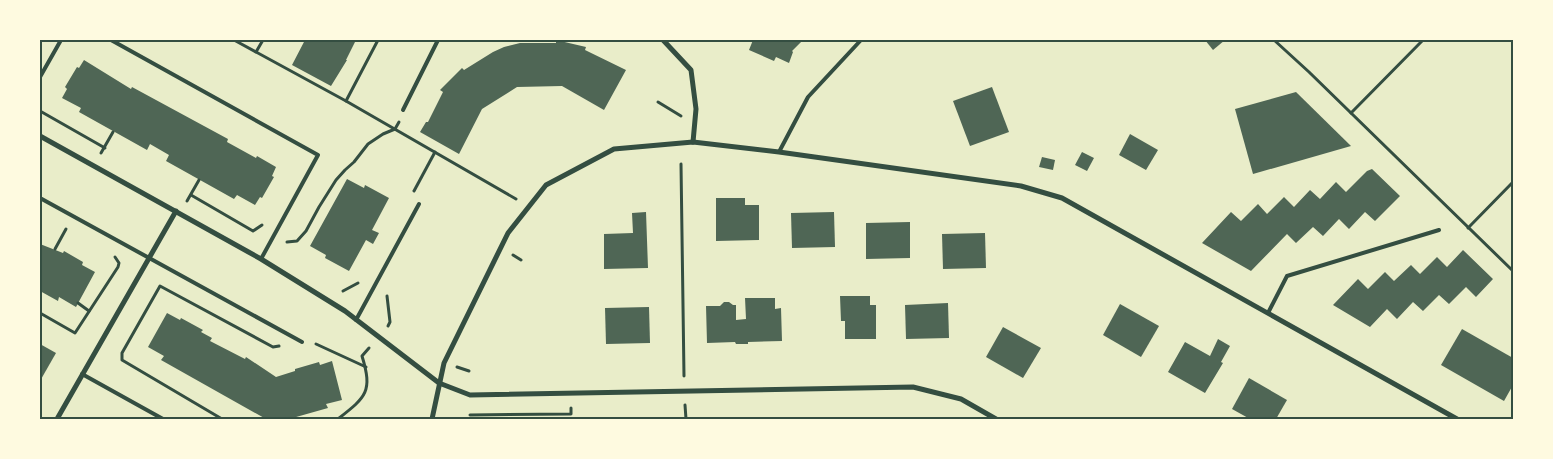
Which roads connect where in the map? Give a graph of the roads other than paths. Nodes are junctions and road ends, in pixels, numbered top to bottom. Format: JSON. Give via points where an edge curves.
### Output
{"nodes":[{"id":1,"x":61,"y":40,"type":"edge"},
{"id":2,"x":111,"y":40,"type":"edge"},
{"id":3,"x":438,"y":40,"type":"edge"},
{"id":4,"x":663,"y":40,"type":"edge"},
{"id":5,"x":860,"y":40,"type":"edge"},
{"id":6,"x":40,"y":77,"type":"edge"},
{"id":7,"x":403,"y":110,"type":"dead end"},
{"id":8,"x":40,"y":136,"type":"edge"},
{"id":9,"x":693,"y":142,"type":"junction"},
{"id":10,"x":779,"y":152,"type":"junction"},
{"id":11,"x":40,"y":198,"type":"edge"},
{"id":12,"x":420,"y":204,"type":"dead end"},
{"id":13,"x":176,"y":212,"type":"junction"},
{"id":14,"x":1439,"y":230,"type":"dead end"},
{"id":15,"x":149,"y":258,"type":"junction"},
{"id":16,"x":261,"y":259,"type":"junction"},
{"id":17,"x":1268,"y":313,"type":"junction"},
{"id":18,"x":356,"y":320,"type":"junction"},
{"id":19,"x":302,"y":342,"type":"road end"},
{"id":20,"x":82,"y":374,"type":"junction"},
{"id":21,"x":439,"y":383,"type":"junction"},
{"id":22,"x":57,"y":419,"type":"edge"},
{"id":23,"x":163,"y":419,"type":"edge"},
{"id":24,"x":432,"y":419,"type":"edge"},
{"id":25,"x":996,"y":419,"type":"edge"},
{"id":26,"x":1457,"y":419,"type":"edge"}],
"edges":[{"from":1,"to":6,"type":"lane"},
{"from":2,"to":16,"type":"lane","via":[[318,154]]},
{"from":3,"to":7,"type":"lane"},
{"from":4,"to":9,"type":"street","via":[[691,70],[696,109]]},
{"from":5,"to":10,"type":"lane","via":[[808,97]]},
{"from":8,"to":13,"type":"street"},
{"from":9,"to":10,"type":"street"},
{"from":9,"to":21,"type":"street","via":[[614,149],[546,185],[508,233],[444,363]]},
{"from":10,"to":17,"type":"street","via":[[1021,186],[1062,198]]},
{"from":11,"to":15,"type":"lane"},
{"from":12,"to":18,"type":"lane"},
{"from":13,"to":15,"type":"street"},
{"from":13,"to":16,"type":"street"},
{"from":14,"to":17,"type":"lane","via":[[1286,276]]},
{"from":15,"to":19,"type":"lane"},
{"from":15,"to":20,"type":"street"},
{"from":16,"to":18,"type":"street"},
{"from":17,"to":26,"type":"street"},
{"from":18,"to":21,"type":"street"},
{"from":20,"to":22,"type":"street"},
{"from":20,"to":23,"type":"lane"},
{"from":21,"to":24,"type":"street"},
{"from":21,"to":25,"type":"street","via":[[470,395],[913,388],[961,399]]}]}
